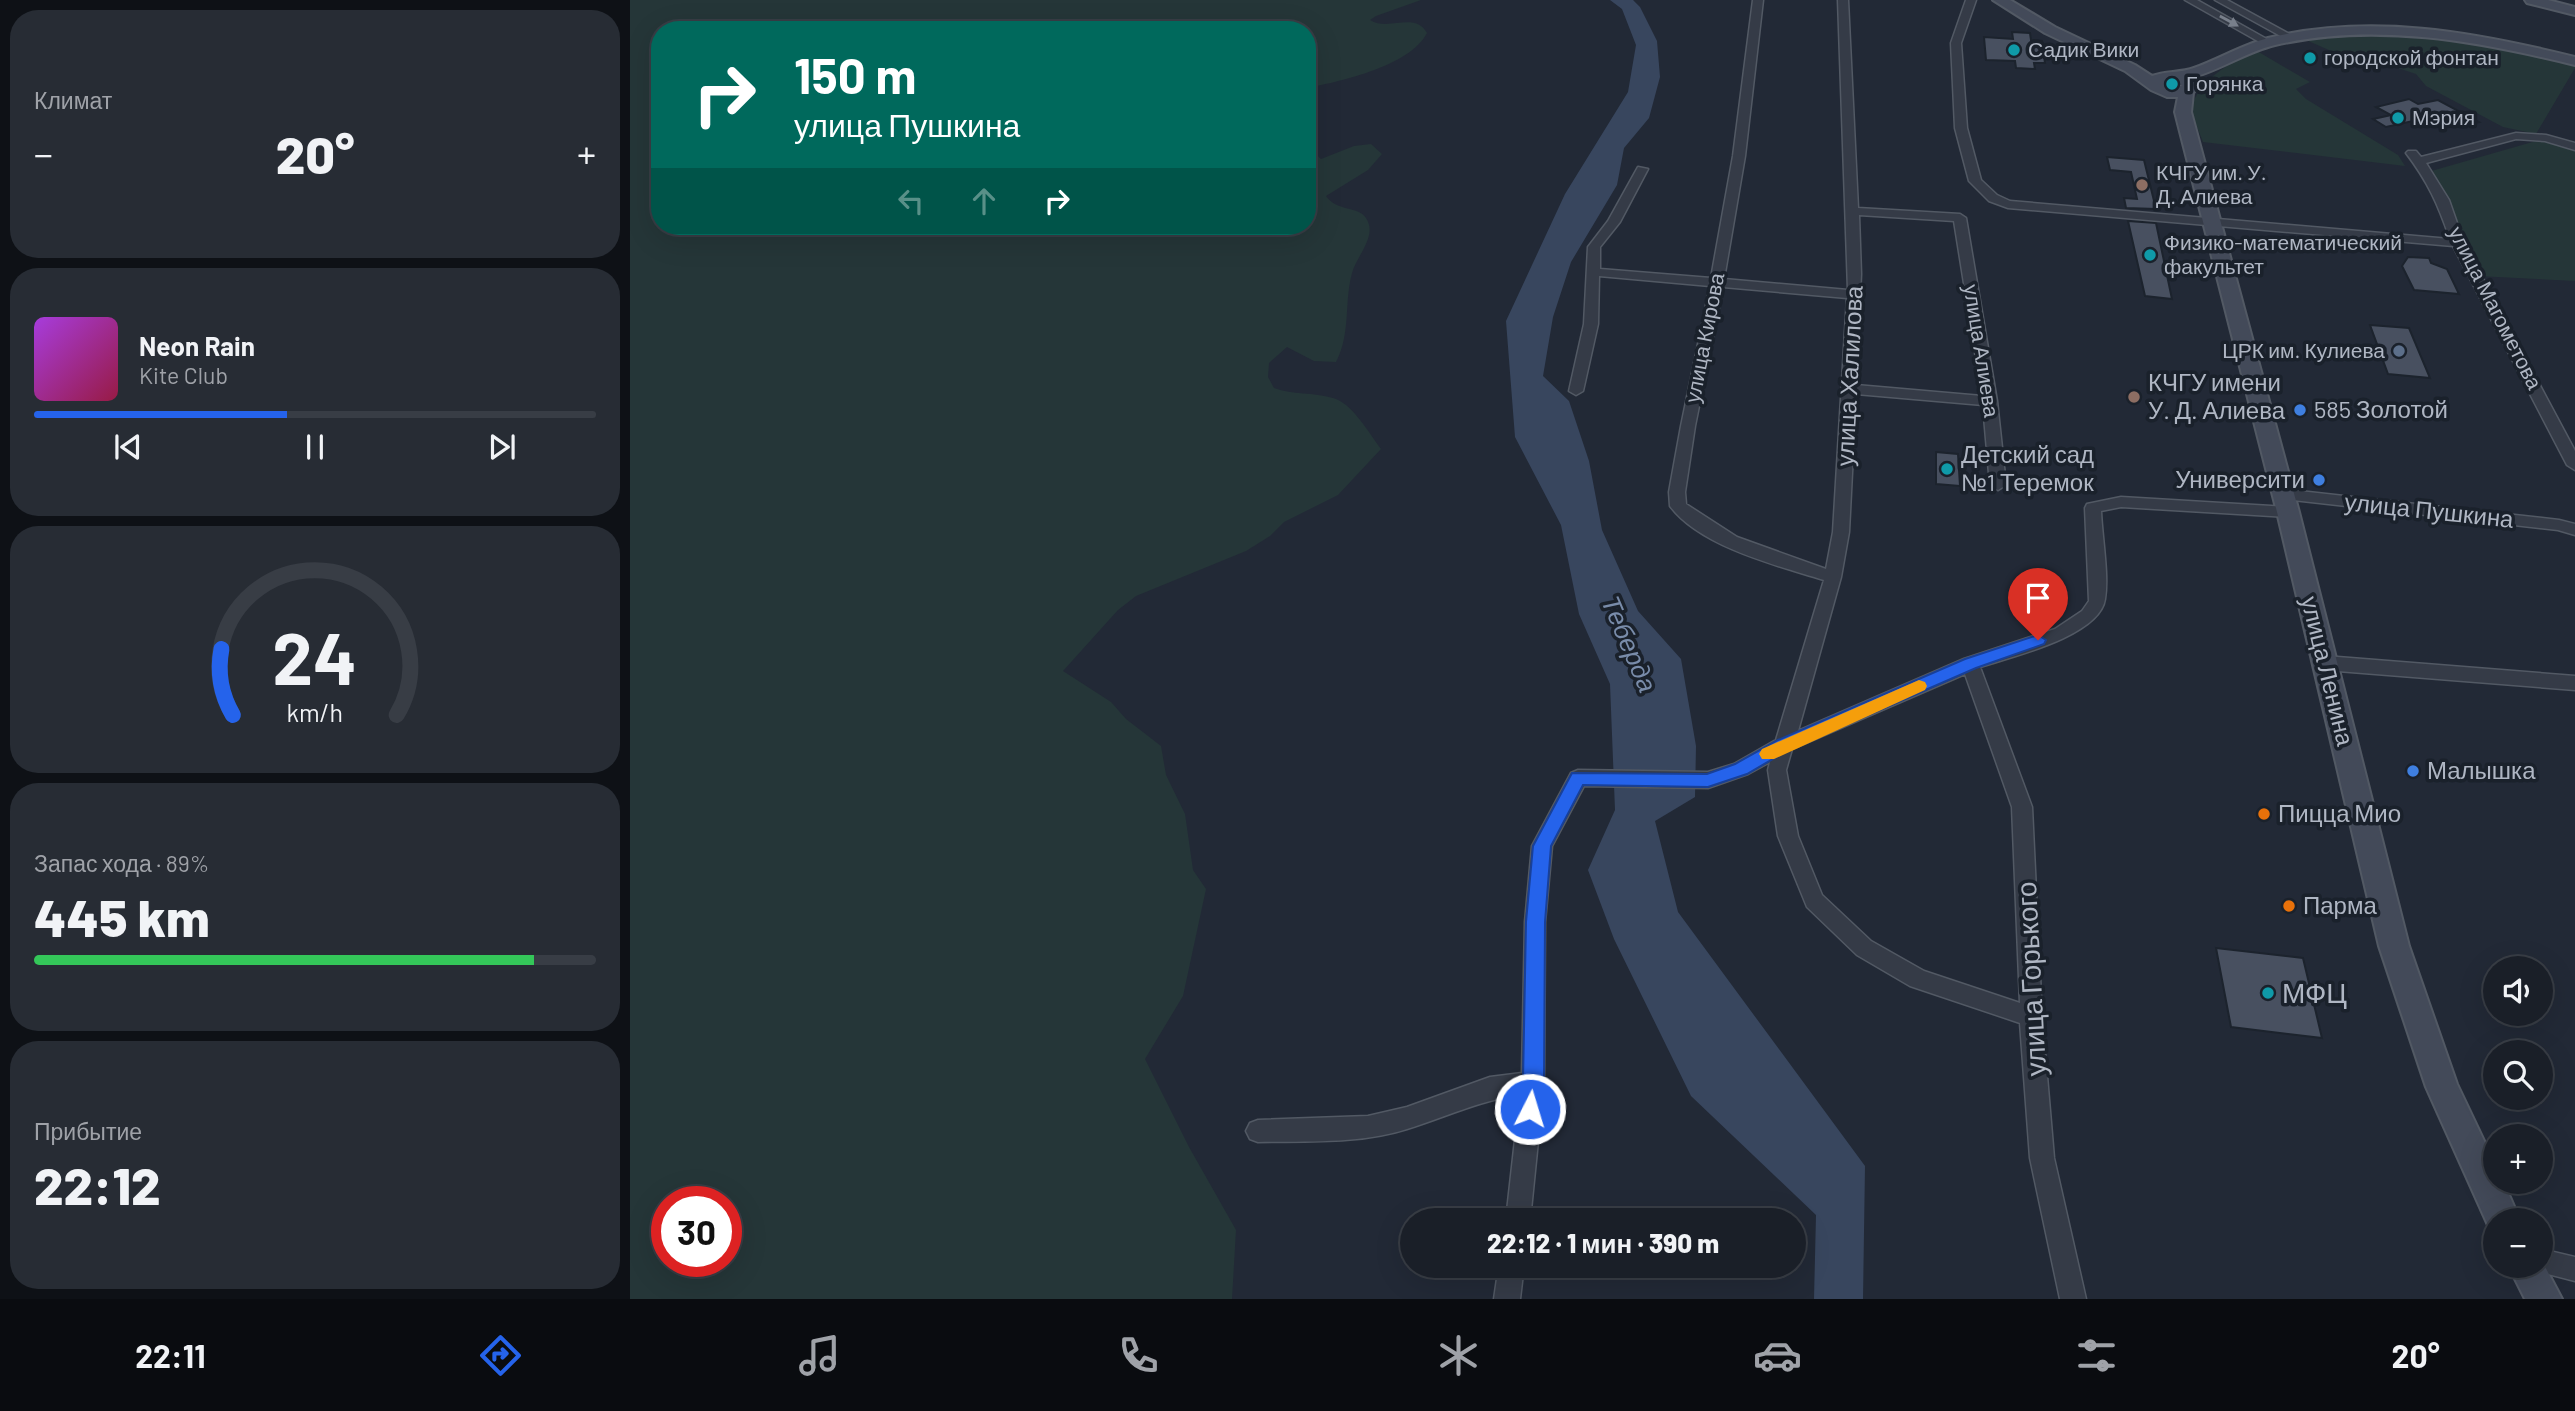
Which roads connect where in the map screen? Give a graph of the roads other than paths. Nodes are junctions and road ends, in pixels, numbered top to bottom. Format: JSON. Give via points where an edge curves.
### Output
{"nodes":[{"id":1,"x":1758,"y":0,"type":"edge"},
{"id":2,"x":1843,"y":0,"type":"edge"},
{"id":3,"x":1970,"y":0,"type":"edge"},
{"id":4,"x":2000,"y":0,"type":"edge"},
{"id":5,"x":2190,"y":0,"type":"edge"},
{"id":6,"x":2220,"y":0,"type":"edge"},
{"id":7,"x":2532,"y":0,"type":"edge"},
{"id":8,"x":2575,"y":11,"type":"edge"},
{"id":9,"x":2290,"y":37,"type":"junction"},
{"id":10,"x":2267,"y":42,"type":"junction"},
{"id":11,"x":2575,"y":61,"type":"edge"},
{"id":12,"x":2207,"y":69,"type":"junction"},
{"id":13,"x":2164,"y":82,"type":"junction"},
{"id":14,"x":2187,"y":97,"type":"junction"},
{"id":15,"x":2575,"y":147,"type":"edge"},
{"id":16,"x":1642,"y":169,"type":"dead end"},
{"id":17,"x":1854,"y":211,"type":"junction"},
{"id":18,"x":2211,"y":221,"type":"junction"},
{"id":19,"x":2458,"y":243,"type":"junction"},
{"id":20,"x":1593,"y":272,"type":"junction"},
{"id":21,"x":1717,"y":282,"type":"junction"},
{"id":22,"x":1852,"y":294,"type":"junction"},
{"id":23,"x":1849,"y":389,"type":"junction"},
{"id":24,"x":1576,"y":391,"type":"dead end"},
{"id":25,"x":1990,"y":401,"type":"junction"},
{"id":26,"x":2575,"y":465,"type":"edge"},
{"id":27,"x":1998,"y":485,"type":"dead end"},
{"id":28,"x":2285,"y":503,"type":"junction"},
{"id":29,"x":2575,"y":530,"type":"edge"},
{"id":30,"x":1833,"y":577,"type":"junction"},
{"id":31,"x":2325,"y":663,"type":"junction"},
{"id":32,"x":1970,"y":664,"type":"junction"},
{"id":33,"x":2575,"y":683,"type":"edge"},
{"id":34,"x":1784,"y":745,"type":"junction"},
{"id":35,"x":2031,"y":1017,"type":"junction"},
{"id":36,"x":1533,"y":1082,"type":"junction"},
{"id":37,"x":1258,"y":1131,"type":"dead end"},
{"id":38,"x":1519,"y":1208,"type":"edge"},
{"id":39,"x":2497,"y":1208,"type":"edge"},
{"id":40,"x":2553,"y":1264,"type":"edge"},
{"id":41,"x":2575,"y":1269,"type":"edge"},
{"id":42,"x":1510,"y":1278,"type":"edge"},
{"id":43,"x":2532,"y":1278,"type":"edge"},
{"id":44,"x":1507,"y":1299,"type":"edge"},
{"id":45,"x":2073,"y":1299,"type":"edge"},
{"id":46,"x":2544,"y":1299,"type":"edge"}],
"edges":[{"from":1,"to":21,"type":"street","name":"улица Кирова","via":[[1739,156]]},
{"from":2,"to":17,"type":"street","name":"улица Халилова"},
{"from":3,"to":18,"type":"street","via":[[1956,43],[1961,128],[1975,181],[1993,198],[2008,204]]},
{"from":4,"to":13,"type":"main road","via":[[2050,30]]},
{"from":5,"to":10,"type":"street","one_way":true},
{"from":6,"to":9,"type":"street"},
{"from":7,"to":8,"type":"main road"},
{"from":9,"to":10,"type":"main road"},
{"from":9,"to":11,"type":"main road","via":[[2363,32],[2437,35]]},
{"from":10,"to":12,"type":"main road"},
{"from":12,"to":13,"type":"main road"},
{"from":12,"to":14,"type":"main road"},
{"from":13,"to":14,"type":"main road"},
{"from":13,"to":14,"type":"main road"},
{"from":14,"to":18,"type":"main road","name":"улица Ленина"},
{"from":15,"to":19,"type":"street","name":"улица Магометова","via":[[2546,138],[2516,136],[2415,157],[2443,200]]},
{"from":16,"to":20,"type":"street","via":[[1614,222],[1594,247]]},
{"from":17,"to":22,"type":"street","name":"улица Халилова"},
{"from":17,"to":25,"type":"street","name":"улица Алиева","via":[[1960,218]]},
{"from":18,"to":19,"type":"street"},
{"from":18,"to":28,"type":"main road","name":"улица Ленина"},
{"from":19,"to":26,"type":"street","name":"улица Магометова"},
{"from":20,"to":21,"type":"street"},
{"from":20,"to":24,"type":"street","via":[[1591,324]]},
{"from":21,"to":22,"type":"street"},
{"from":21,"to":30,"type":"street","name":"улица Кирова","via":[[1688,426],[1678,506],[1759,554]]},
{"from":22,"to":23,"type":"street","name":"улица Халилова"},
{"from":23,"to":25,"type":"street"},
{"from":23,"to":30,"type":"street","name":"улица Халилова","via":[[1841,532]]},
{"from":25,"to":27,"type":"street","name":"улица Алиева"},
{"from":28,"to":29,"type":"street","name":"улица Пушкина"},
{"from":28,"to":31,"type":"main road","name":"улица Ленина"},
{"from":28,"to":32,"type":"street","name":"улица Пушкина","via":[[2121,502],[2093,508],[2097,601],[2088,615],[2061,632]]},
{"from":30,"to":34,"type":"street","name":"улица Халилова"},
{"from":31,"to":33,"type":"street"},
{"from":31,"to":39,"type":"main road","name":"улица Ленина","via":[[2394,946],[2442,1087]]},
{"from":32,"to":34,"type":"street","name":"улица Пушкина"},
{"from":32,"to":35,"type":"street","name":"улица Горького","via":[[2022,807]]},
{"from":34,"to":35,"type":"street","name":"улица Халилова","via":[[1777,770],[1788,836],[1814,901],[1864,948],[1917,979]]},
{"from":34,"to":36,"type":"street","name":"улица Пушкина","via":[[1741,769],[1708,780],[1578,778],[1542,846],[1535,922]]},
{"from":35,"to":45,"type":"street","name":"улица Горького","via":[[2042,1158]]},
{"from":36,"to":37,"type":"street","via":[[1490,1088],[1368,1127]]},
{"from":36,"to":38,"type":"street","name":"улица Пушкина"},
{"from":40,"to":41,"type":"street"},
{"from":42,"to":44,"type":"street"},
{"from":43,"to":46,"type":"main road"}]}
